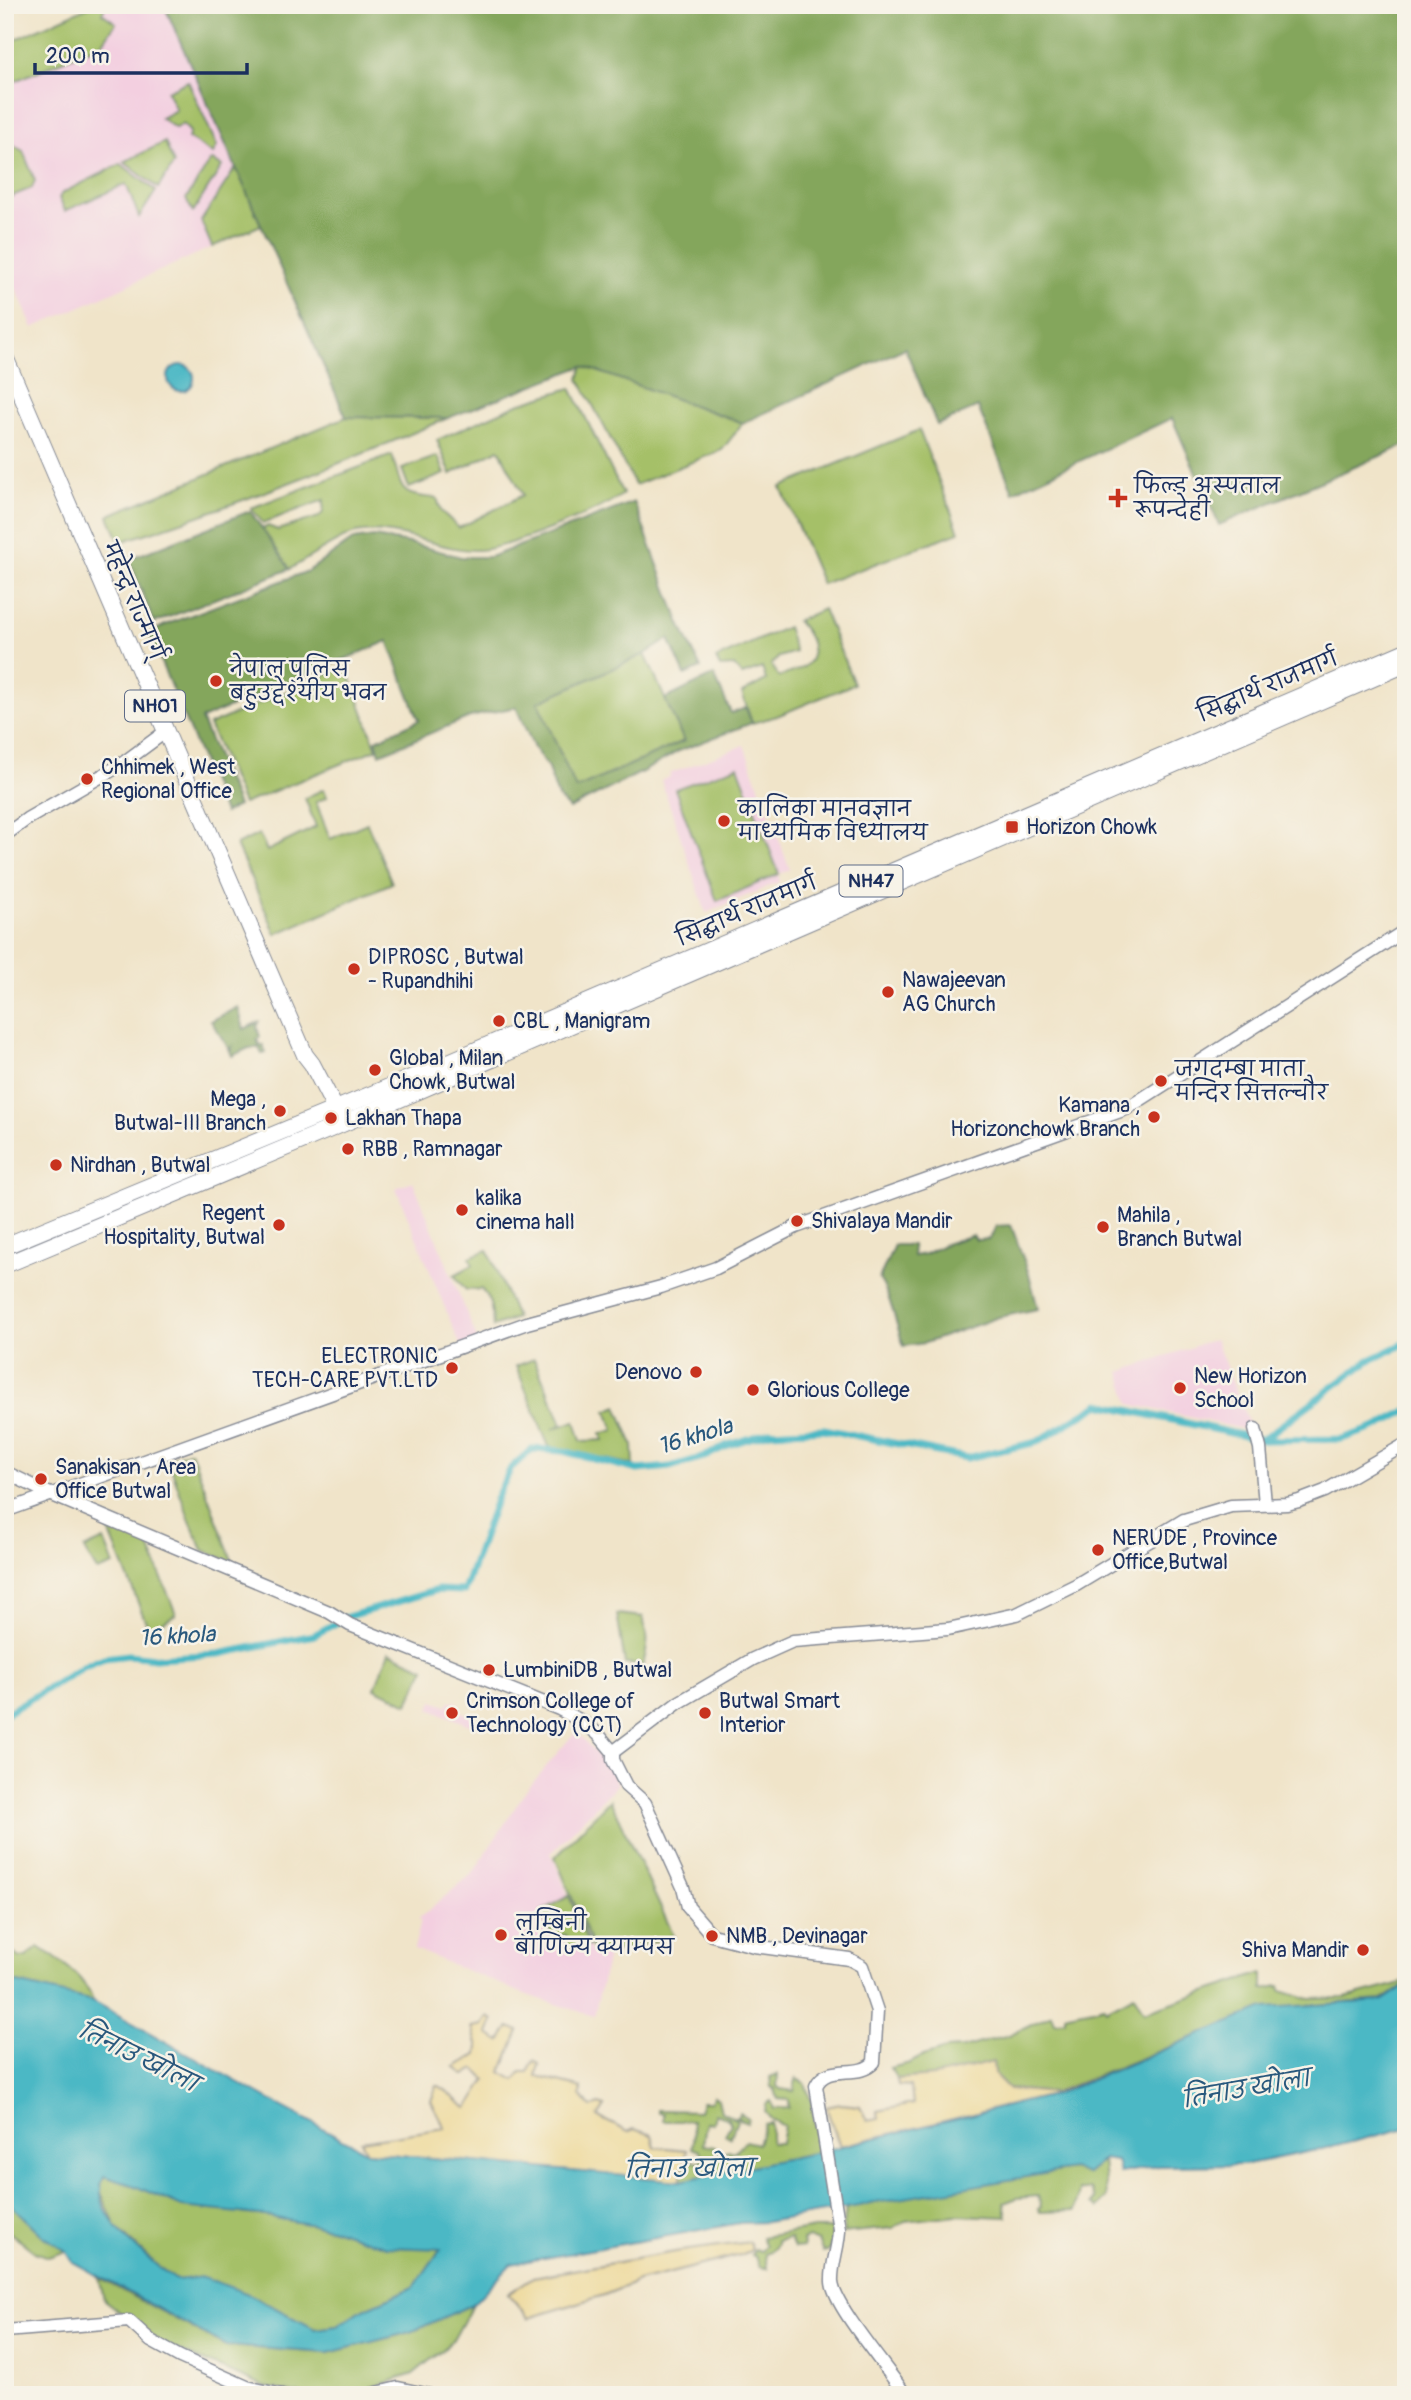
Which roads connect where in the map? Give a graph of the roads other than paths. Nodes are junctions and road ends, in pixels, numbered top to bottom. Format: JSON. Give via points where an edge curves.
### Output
{"nodes":[{"id":1,"x":5,"y":356,"type":"edge"},
{"id":2,"x":1406,"y":651,"type":"edge"},
{"id":3,"x":1406,"y":664,"type":"edge"},
{"id":4,"x":165,"y":732,"type":"junction"},
{"id":5,"x":5,"y":835,"type":"edge"},
{"id":6,"x":1406,"y":930,"type":"edge"},
{"id":7,"x":331,"y":1119,"type":"junction"},
{"id":8,"x":5,"y":1246,"type":"edge"},
{"id":9,"x":5,"y":1265,"type":"edge"},
{"id":10,"x":1255,"y":1429,"type":"dead end"},
{"id":11,"x":1406,"y":1444,"type":"edge"},
{"id":12,"x":5,"y":1472,"type":"edge"},
{"id":13,"x":50,"y":1494,"type":"junction"},
{"id":14,"x":1265,"y":1504,"type":"junction"},
{"id":15,"x":5,"y":1511,"type":"edge"},
{"id":16,"x":613,"y":1752,"type":"junction"},
{"id":17,"x":5,"y":2331,"type":"edge"},
{"id":18,"x":282,"y":2395,"type":"edge"},
{"id":19,"x":369,"y":2395,"type":"edge"},
{"id":20,"x":430,"y":2395,"type":"edge"},
{"id":21,"x":905,"y":2395,"type":"edge"}],
"edges":[{"from":1,"to":4,"type":"highway","name":"महेन्द्र राज्मार्ग्","number":"NH01"},
{"from":2,"to":7,"type":"highway","name":"सिद्धार्थ राजमार्ग","number":"NH47"},
{"from":3,"to":7,"type":"highway","name":"सिद्धार्थ राजमार्ग","number":"NH47"},
{"from":4,"to":5,"type":"street","via":[[119,766]]},
{"from":4,"to":7,"type":"highway","name":"महेन्द्र राज्मार्ग्","number":"NH01"},
{"from":6,"to":13,"type":"street","via":[[1126,1109],[796,1227],[716,1268],[527,1323]]},
{"from":7,"to":8,"type":"highway"},
{"from":7,"to":9,"type":"highway"},
{"from":10,"to":14,"type":"street"},
{"from":11,"to":14,"type":"street","via":[[1325,1491],[1287,1504]]},
{"from":12,"to":13,"type":"street"},
{"from":13,"to":15,"type":"street"},
{"from":13,"to":16,"type":"street","via":[[350,1625],[559,1709],[591,1728]]},
{"from":14,"to":16,"type":"street","via":[[1231,1506],[1184,1520],[1076,1586],[1017,1614],[948,1629],[793,1641],[678,1703]]},
{"from":16,"to":21,"type":"street","via":[[626,1786],[646,1804],[688,1907],[712,1935],[849,1959],[862,1966],[877,2011],[874,2062],[860,2071],[825,2075],[818,2080],[816,2092],[839,2229],[832,2286]]},
{"from":17,"to":18,"type":"street","via":[[129,2321],[151,2341],[180,2357],[247,2387]]},
{"from":19,"to":20,"type":"street","via":[[398,2388]]}]}
